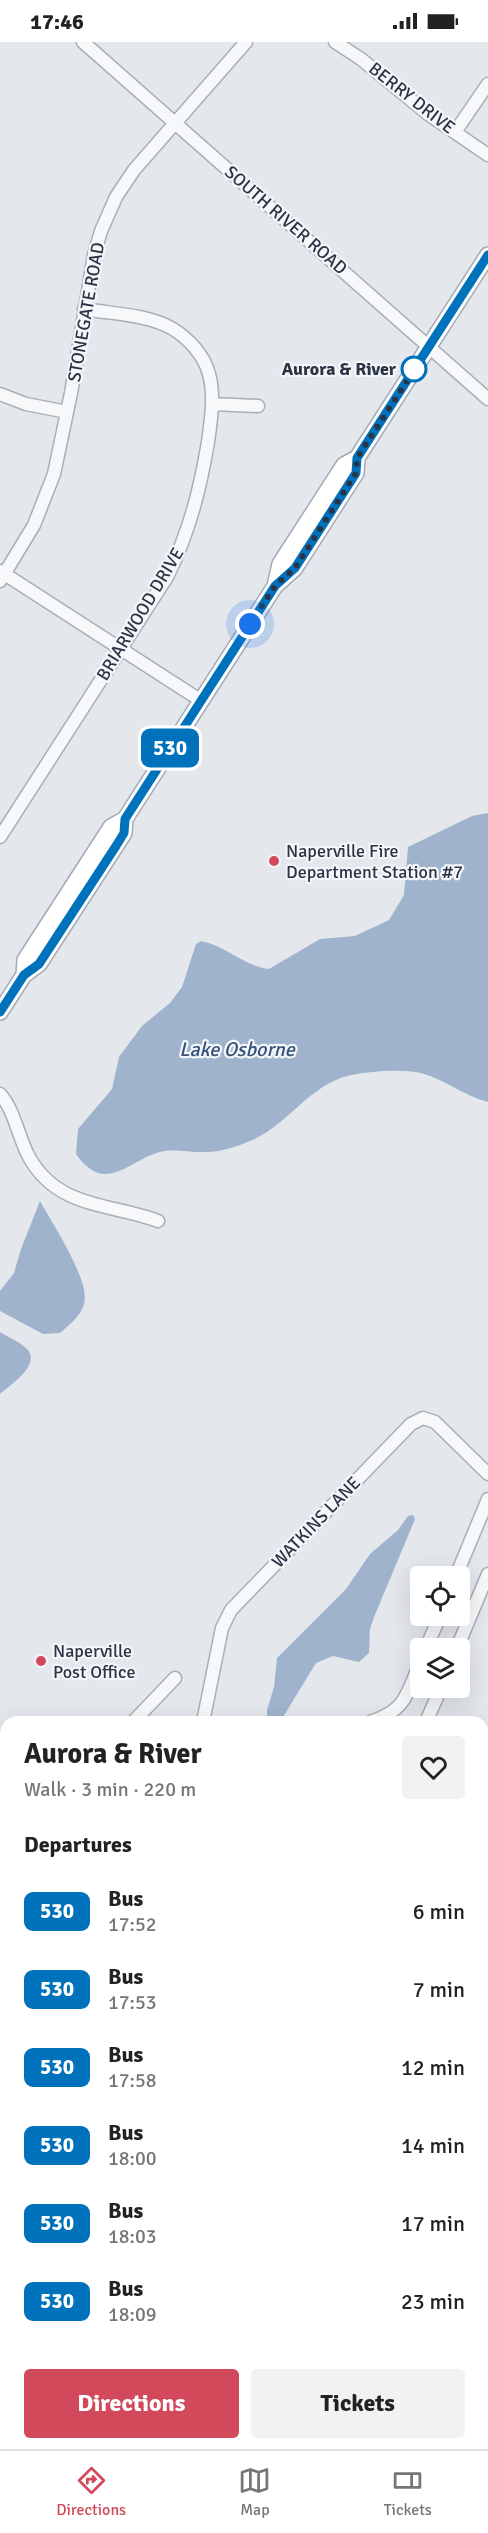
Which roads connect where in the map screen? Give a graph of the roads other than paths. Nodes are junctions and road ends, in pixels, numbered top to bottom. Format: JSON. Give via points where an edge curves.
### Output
{"nodes":[{"id":1,"x":83,"y":42,"type":"edge"},
{"id":2,"x":246,"y":42,"type":"edge"},
{"id":3,"x":335,"y":42,"type":"edge"},
{"id":4,"x":488,"y":84,"type":"edge"},
{"id":5,"x":176,"y":122,"type":"junction"},
{"id":6,"x":455,"y":132,"type":"junction"},
{"id":7,"x":488,"y":155,"type":"edge"},
{"id":8,"x":488,"y":255,"type":"edge"},
{"id":9,"x":84,"y":309,"type":"junction"},
{"id":10,"x":429,"y":347,"type":"junction"},
{"id":11,"x":0,"y":394,"type":"edge"},
{"id":12,"x":488,"y":399,"type":"edge"},
{"id":13,"x":212,"y":404,"type":"junction"},
{"id":14,"x":258,"y":406,"type":"dead end"},
{"id":15,"x":67,"y":412,"type":"junction"},
{"id":16,"x":2,"y":576,"type":"edge"},
{"id":17,"x":121,"y":649,"type":"junction"},
{"id":18,"x":200,"y":700,"type":"junction"},
{"id":19,"x":0,"y":837,"type":"edge"},
{"id":20,"x":0,"y":1012,"type":"edge"},
{"id":21,"x":0,"y":1094,"type":"edge"},
{"id":22,"x":158,"y":1221,"type":"dead end"},
{"id":23,"x":488,"y":1474,"type":"edge"},
{"id":24,"x":488,"y":1500,"type":"edge"},
{"id":25,"x":460,"y":1566,"type":"edge"},
{"id":26,"x":488,"y":1574,"type":"edge"},
{"id":27,"x":461,"y":1638,"type":"edge"},
{"id":28,"x":175,"y":1678,"type":"dead end"},
{"id":29,"x":410,"y":1685,"type":"edge"},
{"id":30,"x":437,"y":1698,"type":"edge"},
{"id":31,"x":139,"y":1716,"type":"edge"},
{"id":32,"x":204,"y":1716,"type":"edge"},
{"id":33,"x":386,"y":1716,"type":"edge"},
{"id":34,"x":429,"y":1716,"type":"edge"}],
"edges":[{"from":1,"to":5,"type":"street","name":"SOUTH RIVER ROAD"},
{"from":2,"to":5,"type":"street","name":"STONEGATE ROAD"},
{"from":3,"to":6,"type":"street","name":"BERRY DRIVE","via":[[362,58],[398,91]]},
{"from":4,"to":6,"type":"street"},
{"from":5,"to":9,"type":"street","name":"STONEGATE ROAD","via":[[116,197],[94,255]]},
{"from":5,"to":10,"type":"street","name":"SOUTH RIVER ROAD"},
{"from":6,"to":7,"type":"street","name":"BERRY DRIVE"},
{"from":8,"to":10,"type":"main road"},
{"from":9,"to":13,"type":"street","name":"BRIARWOOD DRIVE","via":[[159,322],[184,336],[204,360]]},
{"from":9,"to":15,"type":"street","name":"STONEGATE ROAD"},
{"from":10,"to":12,"type":"street","name":"SOUTH RIVER ROAD"},
{"from":10,"to":18,"type":"main road","via":[[357,458],[344,465],[280,564],[275,586]]},
{"from":11,"to":15,"type":"street"},
{"from":13,"to":14,"type":"street"},
{"from":13,"to":17,"type":"street","name":"BRIARWOOD DRIVE","via":[[202,483],[183,543]]},
{"from":15,"to":16,"type":"street","name":"STONEGATE ROAD","via":[[46,498],[25,542]]},
{"from":16,"to":17,"type":"street"},
{"from":17,"to":18,"type":"street"},
{"from":17,"to":19,"type":"street","name":"BRIARWOOD DRIVE"},
{"from":18,"to":20,"type":"main road","via":[[125,819],[111,827],[25,960],[24,975]]},
{"from":21,"to":22,"type":"street","via":[[12,1112],[30,1159],[54,1186],[89,1204]]},
{"from":23,"to":32,"type":"street","name":"WATKINS LANE","via":[[435,1422],[423,1418],[411,1424],[231,1610],[222,1628]]},
{"from":24,"to":25,"type":"street"},
{"from":26,"to":27,"type":"street"},
{"from":28,"to":31,"type":"street"},
{"from":29,"to":33,"type":"street","via":[[400,1706]]},
{"from":30,"to":34,"type":"street"}]}
